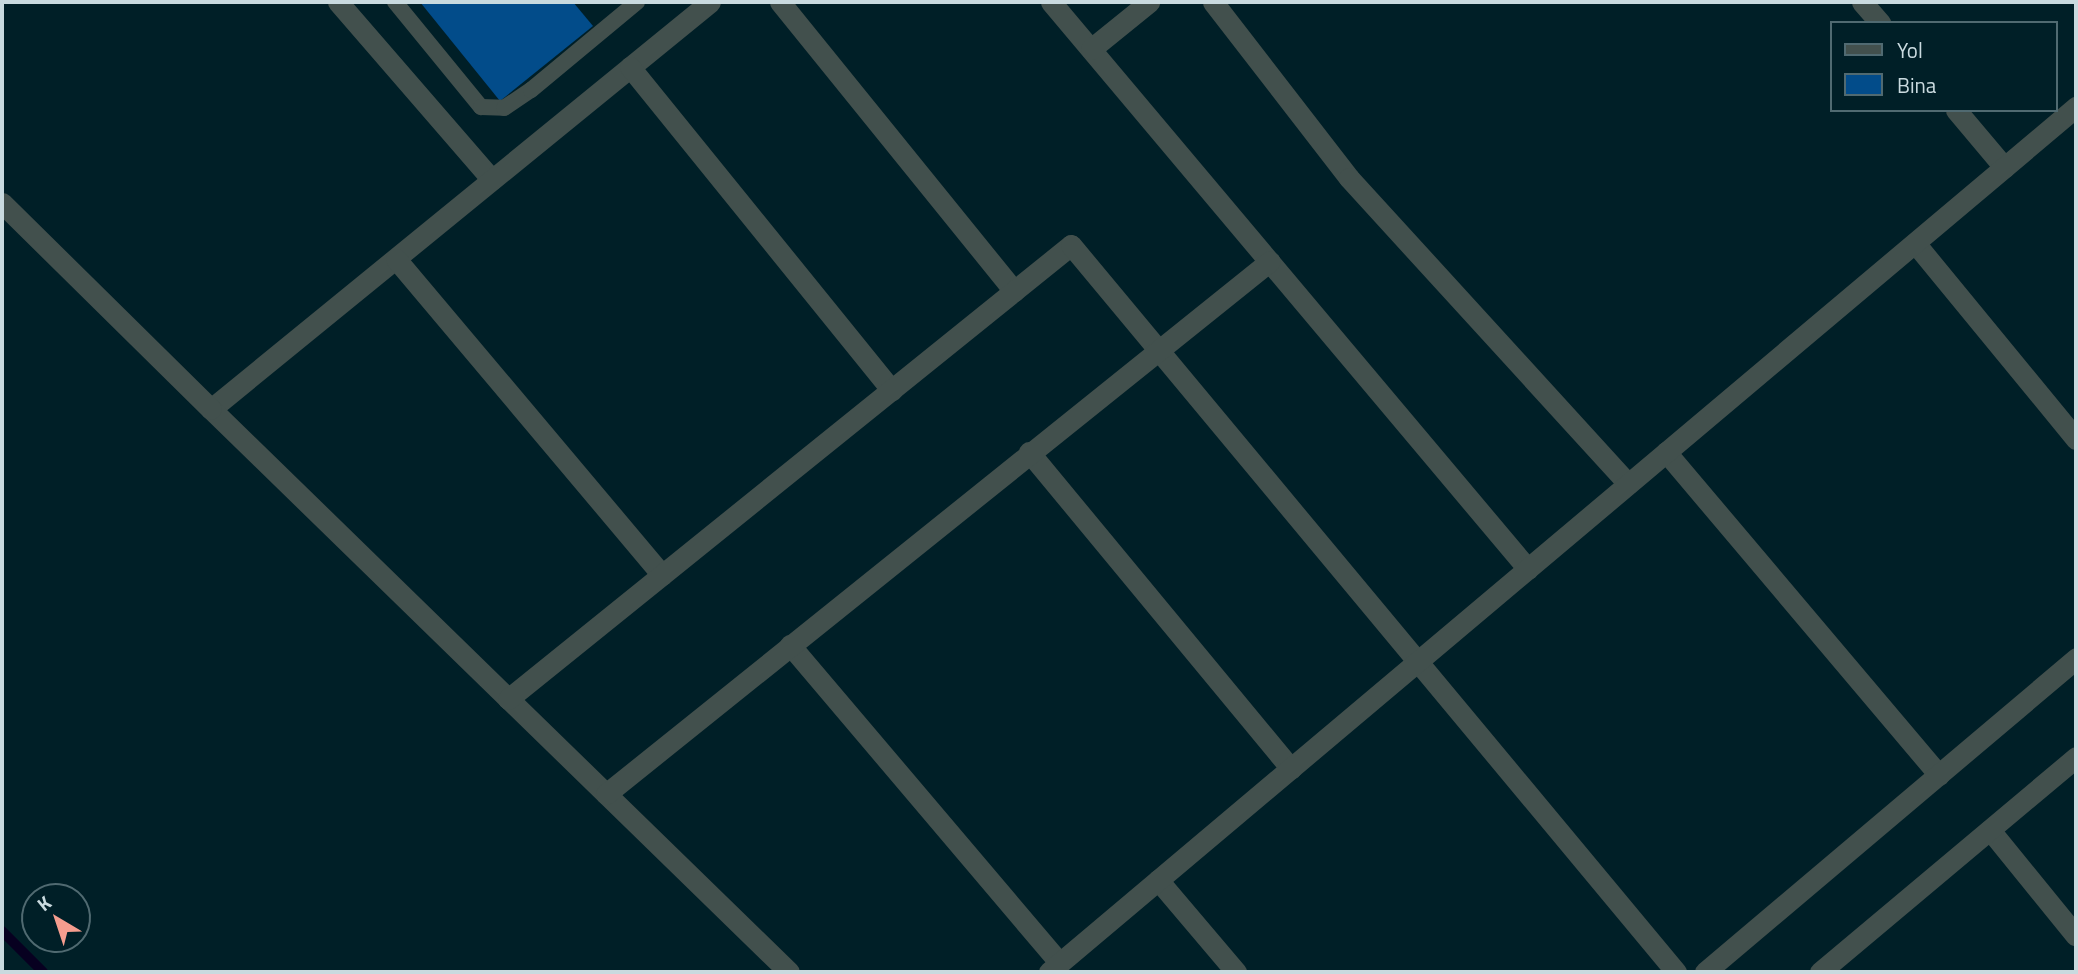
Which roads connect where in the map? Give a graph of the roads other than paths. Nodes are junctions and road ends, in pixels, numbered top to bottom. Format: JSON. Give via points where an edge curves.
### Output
{"nodes":[{"id":1,"x":338,"y":2,"type":"edge"},
{"id":2,"x":395,"y":2,"type":"edge"},
{"id":3,"x":710,"y":2,"type":"edge"},
{"id":4,"x":780,"y":2,"type":"edge"},
{"id":5,"x":1051,"y":2,"type":"edge"},
{"id":6,"x":1149,"y":2,"type":"edge"},
{"id":7,"x":1213,"y":2,"type":"edge"},
{"id":8,"x":1862,"y":2,"type":"edge"},
{"id":9,"x":633,"y":3,"type":"edge"},
{"id":10,"x":1878,"y":21,"type":"edge"},
{"id":11,"x":1091,"y":49,"type":"junction"},
{"id":12,"x":630,"y":67,"type":"junction"},
{"id":13,"x":2076,"y":107,"type":"edge"},
{"id":14,"x":1958,"y":112,"type":"edge"},
{"id":15,"x":2004,"y":167,"type":"junction"},
{"id":16,"x":492,"y":180,"type":"junction"},
{"id":17,"x":2,"y":203,"type":"edge"},
{"id":18,"x":1914,"y":243,"type":"junction"},
{"id":19,"x":396,"y":259,"type":"junction"},
{"id":20,"x":1270,"y":261,"type":"junction"},
{"id":21,"x":1014,"y":291,"type":"junction"},
{"id":22,"x":1158,"y":349,"type":"junction"},
{"id":23,"x":891,"y":390,"type":"junction"},
{"id":24,"x":211,"y":409,"type":"junction"},
{"id":25,"x":2076,"y":439,"type":"edge"},
{"id":26,"x":1030,"y":452,"type":"junction"},
{"id":27,"x":1666,"y":452,"type":"junction"},
{"id":28,"x":1628,"y":484,"type":"junction"},
{"id":29,"x":1528,"y":569,"type":"junction"},
{"id":30,"x":662,"y":575,"type":"junction"},
{"id":31,"x":790,"y":645,"type":"junction"},
{"id":32,"x":2076,"y":659,"type":"edge"},
{"id":33,"x":1419,"y":661,"type":"junction"},
{"id":34,"x":508,"y":699,"type":"junction"},
{"id":35,"x":2076,"y":757,"type":"edge"},
{"id":36,"x":1291,"y":769,"type":"junction"},
{"id":37,"x":1939,"y":775,"type":"junction"},
{"id":38,"x":606,"y":794,"type":"junction"},
{"id":39,"x":1990,"y":830,"type":"junction"},
{"id":40,"x":1158,"y":880,"type":"junction"},
{"id":41,"x":2076,"y":936,"type":"edge"},
{"id":42,"x":1054,"y":968,"type":"edge"},
{"id":43,"x":789,"y":972,"type":"edge"},
{"id":44,"x":1236,"y":972,"type":"edge"},
{"id":45,"x":1676,"y":972,"type":"edge"},
{"id":46,"x":1705,"y":972,"type":"edge"},
{"id":47,"x":1820,"y":972,"type":"edge"}],
"edges":[{"from":1,"to":16,"type":"street"},
{"from":2,"to":9,"type":"lane","via":[[481,107],[504,108]]},
{"from":3,"to":12,"type":"street"},
{"from":4,"to":21,"type":"street"},
{"from":5,"to":11,"type":"street"},
{"from":6,"to":11,"type":"street"},
{"from":7,"to":28,"type":"street","via":[[1349,178]]},
{"from":8,"to":10,"type":"street"},
{"from":11,"to":20,"type":"street"},
{"from":12,"to":16,"type":"street"},
{"from":12,"to":23,"type":"street"},
{"from":13,"to":15,"type":"street"},
{"from":14,"to":15,"type":"street"},
{"from":15,"to":18,"type":"street"},
{"from":16,"to":19,"type":"street"},
{"from":17,"to":24,"type":"street"},
{"from":18,"to":25,"type":"street"},
{"from":18,"to":27,"type":"street"},
{"from":19,"to":24,"type":"street"},
{"from":19,"to":30,"type":"street"},
{"from":20,"to":22,"type":"street"},
{"from":20,"to":29,"type":"street"},
{"from":21,"to":22,"type":"street","via":[[1071,245]]},
{"from":21,"to":23,"type":"street"},
{"from":22,"to":26,"type":"street"},
{"from":22,"to":33,"type":"street"},
{"from":23,"to":30,"type":"street"},
{"from":24,"to":34,"type":"street"},
{"from":26,"to":31,"type":"street"},
{"from":26,"to":36,"type":"street"},
{"from":27,"to":28,"type":"street"},
{"from":27,"to":37,"type":"street"},
{"from":28,"to":29,"type":"street"},
{"from":29,"to":33,"type":"street"},
{"from":30,"to":34,"type":"street"},
{"from":31,"to":38,"type":"street"},
{"from":31,"to":42,"type":"street"},
{"from":32,"to":37,"type":"street"},
{"from":33,"to":36,"type":"street"},
{"from":33,"to":45,"type":"street"},
{"from":34,"to":38,"type":"street"},
{"from":35,"to":39,"type":"street"},
{"from":36,"to":40,"type":"street"},
{"from":37,"to":46,"type":"street"},
{"from":38,"to":43,"type":"street"},
{"from":39,"to":41,"type":"street"},
{"from":39,"to":47,"type":"street"},
{"from":40,"to":42,"type":"street"},
{"from":40,"to":44,"type":"street"}]}
